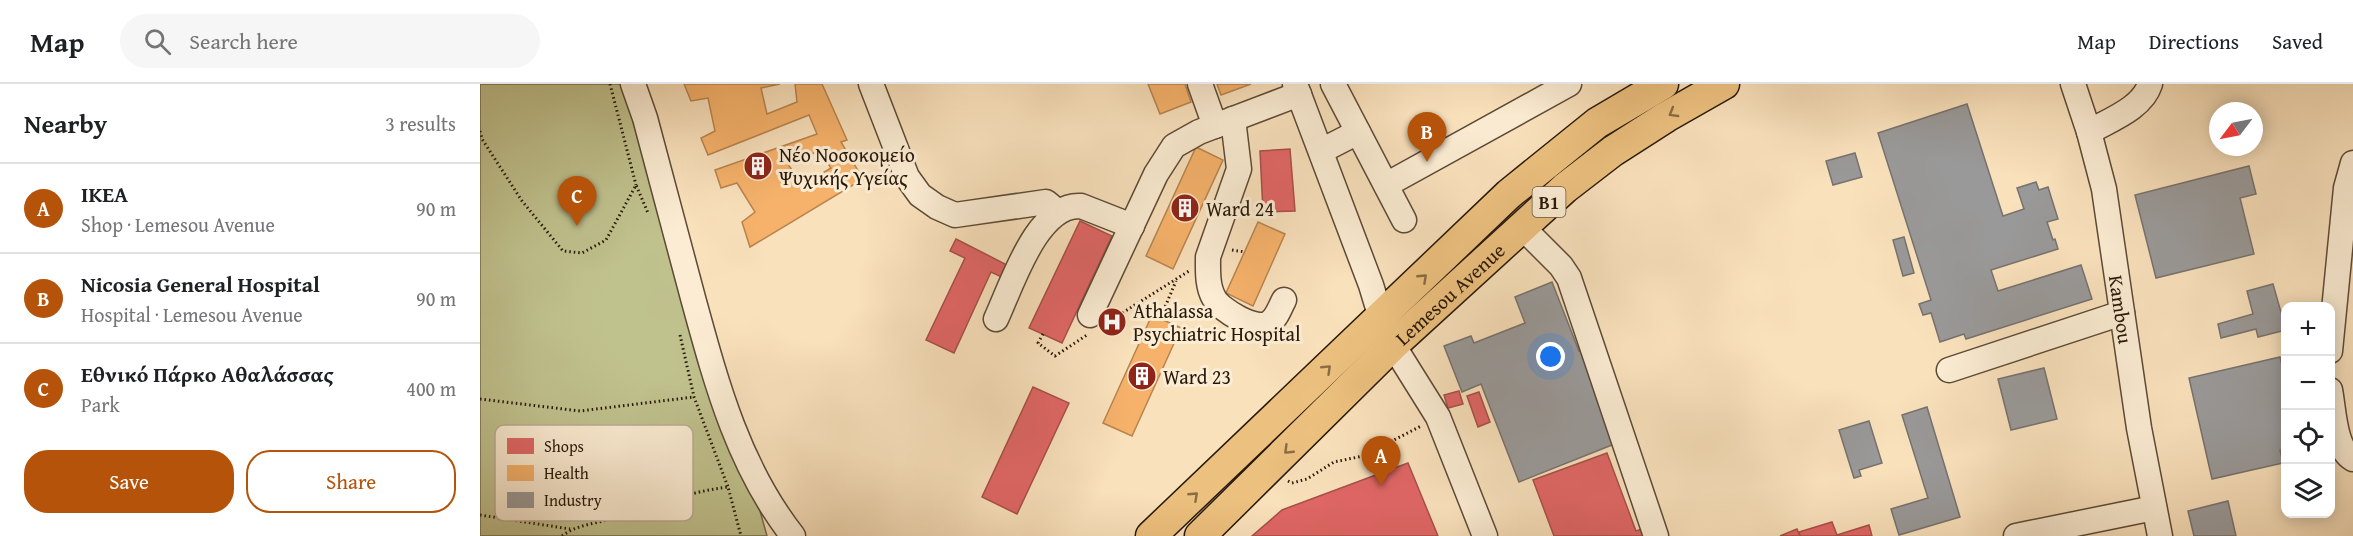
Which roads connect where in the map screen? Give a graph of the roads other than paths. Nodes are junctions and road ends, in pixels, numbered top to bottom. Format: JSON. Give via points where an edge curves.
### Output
{"nodes":[{"id":1,"x":633,"y":84,"type":"edge"},
{"id":2,"x":871,"y":84,"type":"edge"},
{"id":3,"x":1200,"y":84,"type":"edge"},
{"id":4,"x":1333,"y":84,"type":"edge"},
{"id":5,"x":1569,"y":84,"type":"edge"},
{"id":6,"x":1645,"y":84,"type":"edge"},
{"id":7,"x":1663,"y":84,"type":"edge"},
{"id":8,"x":1724,"y":84,"type":"edge"},
{"id":9,"x":2073,"y":84,"type":"edge"},
{"id":10,"x":2150,"y":84,"type":"edge"},
{"id":11,"x":1297,"y":89,"type":"edge"},
{"id":12,"x":1224,"y":122,"type":"junction"},
{"id":13,"x":1358,"y":132,"type":"junction"},
{"id":14,"x":2089,"y":132,"type":"junction"},
{"id":15,"x":1321,"y":151,"type":"junction"},
{"id":16,"x":2353,"y":163,"type":"edge"},
{"id":17,"x":1386,"y":185,"type":"junction"},
{"id":18,"x":1057,"y":212,"type":"junction"},
{"id":19,"x":1404,"y":220,"type":"dead end"},
{"id":20,"x":1132,"y":226,"type":"junction"},
{"id":21,"x":1521,"y":226,"type":"junction"},
{"id":22,"x":1465,"y":238,"type":"junction"},
{"id":23,"x":1284,"y":300,"type":"dead end"},
{"id":24,"x":2335,"y":308,"type":"edge"},
{"id":25,"x":2122,"y":313,"type":"junction"},
{"id":26,"x":1381,"y":318,"type":"junction"},
{"id":27,"x":996,"y":319,"type":"dead end"},
{"id":28,"x":1098,"y":323,"type":"road end"},
{"id":29,"x":1393,"y":345,"type":"junction"},
{"id":30,"x":1949,"y":370,"type":"dead end"},
{"id":31,"x":2335,"y":410,"type":"edge"},
{"id":32,"x":2353,"y":459,"type":"edge"},
{"id":33,"x":2154,"y":508,"type":"junction"},
{"id":34,"x":793,"y":536,"type":"edge"},
{"id":35,"x":1151,"y":536,"type":"edge"},
{"id":36,"x":1200,"y":536,"type":"edge"},
{"id":37,"x":1485,"y":536,"type":"edge"},
{"id":38,"x":1656,"y":536,"type":"edge"},
{"id":39,"x":2016,"y":536,"type":"edge"},
{"id":40,"x":2160,"y":536,"type":"edge"}],
"edges":[{"from":1,"to":34,"type":"street","via":[[729,423],[748,466]]},
{"from":2,"to":18,"type":"street","via":[[907,177],[920,195],[937,207],[955,215],[1046,202]]},
{"from":3,"to":12,"type":"street"},
{"from":4,"to":13,"type":"street"},
{"from":5,"to":17,"type":"street"},
{"from":6,"to":22,"type":"street","via":[[1543,155],[1466,223]]},
{"from":7,"to":22,"type":"main road","name":"Lemesou Avenue","number":"B1","via":[[1598,123],[1549,160]]},
{"from":8,"to":21,"type":"main road","name":"Lemesou Avenue","number":"B1","one_way":true,"via":[[1613,151]]},
{"from":9,"to":14,"type":"street","name":"Kambou"},
{"from":10,"to":14,"type":"street","via":[[2131,108]]},
{"from":11,"to":12,"type":"street"},
{"from":11,"to":15,"type":"street"},
{"from":12,"to":20,"type":"street","via":[[1184,139],[1166,156]]},
{"from":12,"to":23,"type":"street","via":[[1239,169],[1208,259],[1211,291],[1225,310],[1264,326],[1274,319]]},
{"from":13,"to":15,"type":"street"},
{"from":13,"to":17,"type":"street"},
{"from":14,"to":25,"type":"street","name":"Kambou","via":[[2104,189]]},
{"from":15,"to":26,"type":"street"},
{"from":16,"to":24,"type":"street","via":[[2346,188]]},
{"from":17,"to":19,"type":"street"},
{"from":18,"to":20,"type":"street","via":[[1081,206]]},
{"from":18,"to":27,"type":"street","via":[[1036,233]]},
{"from":20,"to":28,"type":"street"},
{"from":21,"to":29,"type":"main road","name":"Lemesou Avenue","number":"B1"},
{"from":21,"to":38,"type":"street","via":[[1569,278]]},
{"from":26,"to":22,"type":"main road","name":"Lemesou Avenue","number":"B1","one_way":true},
{"from":25,"to":30,"type":"street"},
{"from":25,"to":33,"type":"street","name":"Kambou"},
{"from":26,"to":29,"type":"street"},
{"from":35,"to":26,"type":"main road","name":"Lemesou Avenue","number":"B1","one_way":true},
{"from":29,"to":36,"type":"main road","name":"Lemesou Avenue","number":"B1","one_way":true},
{"from":29,"to":37,"type":"street","via":[[1438,417]]},
{"from":31,"to":32,"type":"street","via":[[2340,440],[2347,456]]},
{"from":33,"to":39,"type":"street"},
{"from":33,"to":40,"type":"street","name":"Kambou"}]}
